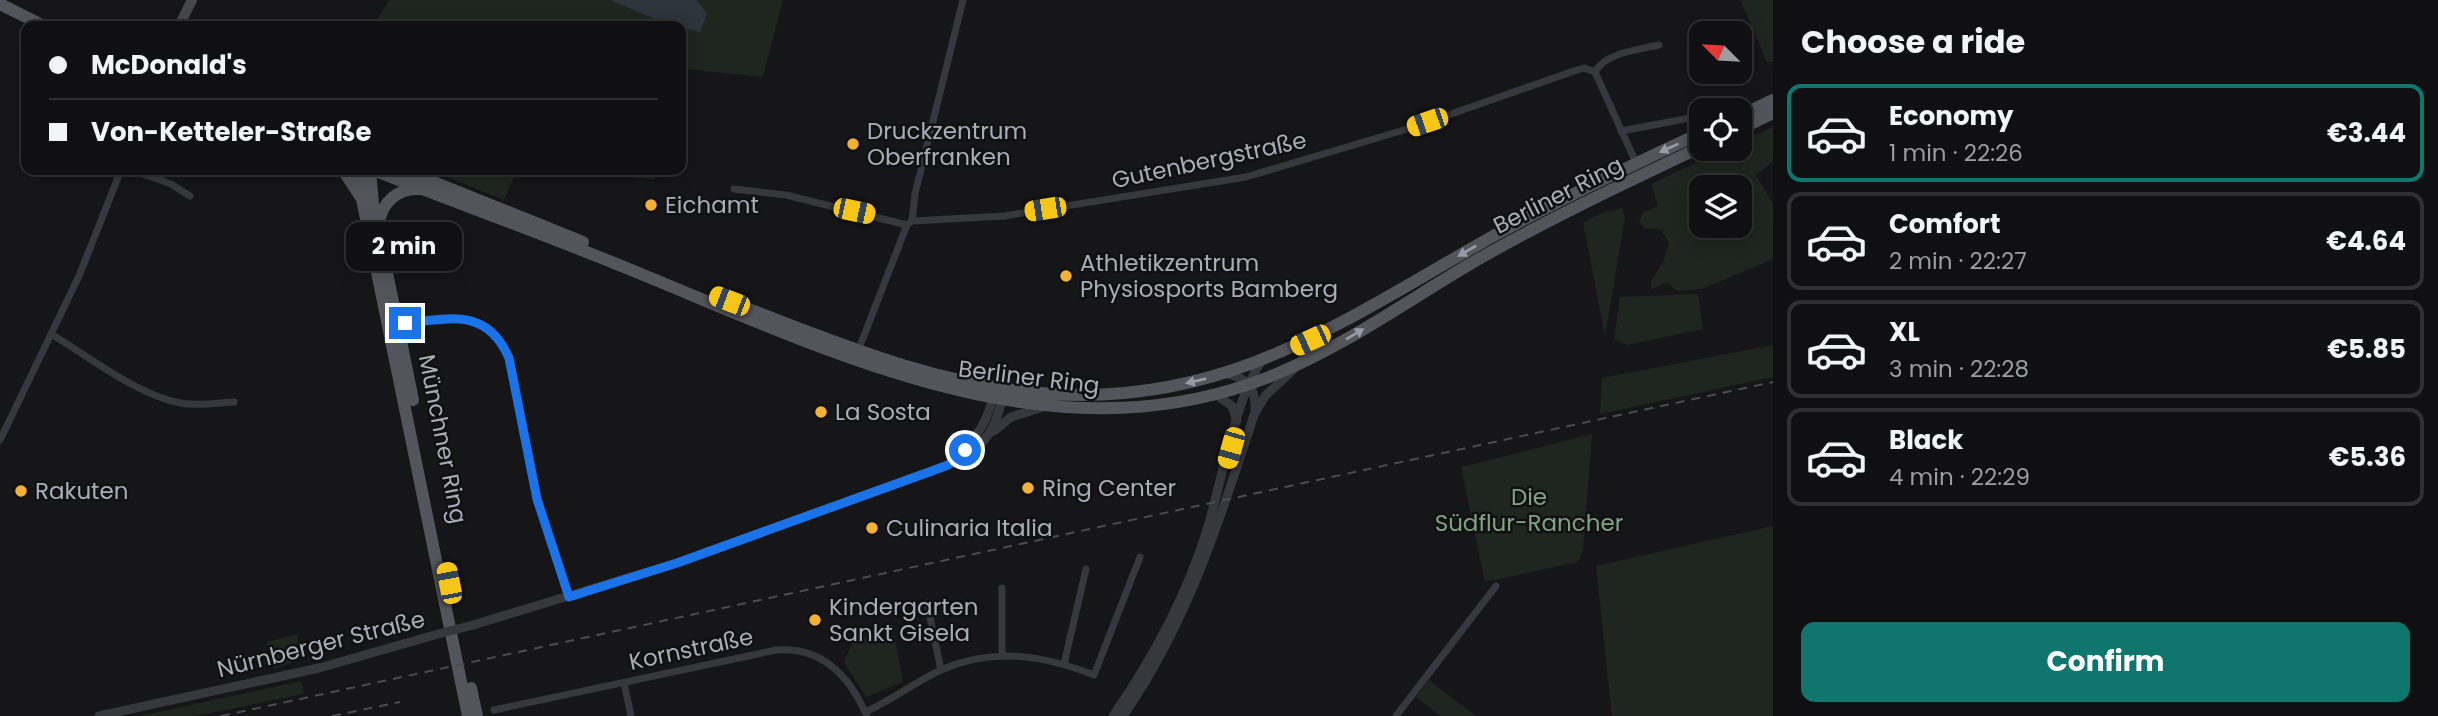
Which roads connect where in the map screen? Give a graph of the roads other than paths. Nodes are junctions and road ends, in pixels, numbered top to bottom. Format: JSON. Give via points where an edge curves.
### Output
{"nodes":[{"id":1,"x":192,"y":0,"type":"edge"},
{"id":2,"x":963,"y":0,"type":"edge"},
{"id":3,"x":0,"y":4,"type":"edge"},
{"id":4,"x":0,"y":12,"type":"edge"},
{"id":5,"x":34,"y":21,"type":"edge"},
{"id":6,"x":182,"y":21,"type":"edge"},
{"id":7,"x":21,"y":22,"type":"edge"},
{"id":8,"x":1659,"y":45,"type":"dead end"},
{"id":9,"x":1595,"y":72,"type":"junction"},
{"id":10,"x":1773,"y":100,"type":"edge"},
{"id":11,"x":1752,"y":110,"type":"edge"},
{"id":12,"x":1773,"y":113,"type":"edge"},
{"id":13,"x":1689,"y":118,"type":"edge"},
{"id":14,"x":1752,"y":123,"type":"edge"},
{"id":15,"x":1621,"y":131,"type":"junction"},
{"id":16,"x":1689,"y":140,"type":"edge"},
{"id":17,"x":1689,"y":151,"type":"edge"},
{"id":18,"x":1639,"y":169,"type":"junction"},
{"id":19,"x":119,"y":175,"type":"edge"},
{"id":20,"x":146,"y":175,"type":"edge"},
{"id":21,"x":346,"y":175,"type":"edge"},
{"id":22,"x":365,"y":175,"type":"edge"},
{"id":23,"x":371,"y":175,"type":"edge"},
{"id":24,"x":384,"y":175,"type":"edge"},
{"id":25,"x":416,"y":175,"type":"edge"},
{"id":26,"x":423,"y":189,"type":"junction"},
{"id":27,"x":734,"y":189,"type":"dead end"},
{"id":28,"x":190,"y":197,"type":"dead end"},
{"id":29,"x":362,"y":199,"type":"junction"},
{"id":30,"x":909,"y":223,"type":"junction"},
{"id":31,"x":378,"y":227,"type":"junction"},
{"id":32,"x":394,"y":325,"type":"junction"},
{"id":33,"x":51,"y":334,"type":"junction"},
{"id":34,"x":856,"y":356,"type":"junction"},
{"id":35,"x":1261,"y":362,"type":"junction"},
{"id":36,"x":1304,"y":362,"type":"junction"},
{"id":37,"x":1227,"y":374,"type":"junction"},
{"id":38,"x":1249,"y":383,"type":"junction"},
{"id":39,"x":998,"y":393,"type":"junction"},
{"id":40,"x":1215,"y":394,"type":"junction"},
{"id":41,"x":234,"y":402,"type":"dead end"},
{"id":42,"x":1048,"y":405,"type":"junction"},
{"id":43,"x":1254,"y":415,"type":"junction"},
{"id":44,"x":1237,"y":424,"type":"junction"},
{"id":45,"x":992,"y":432,"type":"junction"},
{"id":46,"x":0,"y":440,"type":"edge"},
{"id":47,"x":948,"y":465,"type":"junction"},
{"id":48,"x":1140,"y":557,"type":"dead end"},
{"id":49,"x":1086,"y":569,"type":"dead end"},
{"id":50,"x":1496,"y":586,"type":"dead end"},
{"id":51,"x":1002,"y":587,"type":"dead end"},
{"id":52,"x":569,"y":597,"type":"junction"},
{"id":53,"x":927,"y":603,"type":"dead end"},
{"id":54,"x":1002,"y":655,"type":"junction"},
{"id":55,"x":1064,"y":664,"type":"junction"},
{"id":56,"x":941,"y":670,"type":"junction"},
{"id":57,"x":624,"y":683,"type":"junction"},
{"id":58,"x":494,"y":710,"type":"dead end"},
{"id":59,"x":866,"y":714,"type":"edge"},
{"id":60,"x":99,"y":716,"type":"edge"},
{"id":61,"x":468,"y":716,"type":"edge"},
{"id":62,"x":477,"y":716,"type":"edge"},
{"id":63,"x":631,"y":716,"type":"edge"},
{"id":64,"x":1114,"y":716,"type":"edge"},
{"id":65,"x":1123,"y":716,"type":"edge"},
{"id":66,"x":1396,"y":716,"type":"edge"}],
"edges":[{"from":1,"to":6,"type":"main road"},
{"from":2,"to":30,"type":"street"},
{"from":3,"to":5,"type":"main road"},
{"from":4,"to":7,"type":"main road"},
{"from":8,"to":9,"type":"street","name":"Gutenbergstraße","via":[[1612,57]]},
{"from":9,"to":15,"type":"street"},
{"from":9,"to":30,"type":"street","name":"Gutenbergstraße","via":[[1574,71],[1414,127],[1246,177],[1003,216]]},
{"from":10,"to":11,"type":"main road"},
{"from":12,"to":14,"type":"main road"},
{"from":13,"to":15,"type":"street"},
{"from":15,"to":18,"type":"street"},
{"from":16,"to":18,"type":"main road","name":"Berliner Ring","one_way":true},
{"from":17,"to":18,"type":"main road","name":"Berliner Ring"},
{"from":18,"to":35,"type":"main road","name":"Berliner Ring","one_way":true,"via":[[1544,209],[1310,340]]},
{"from":36,"to":18,"type":"main road","name":"Berliner Ring","one_way":true},
{"from":19,"to":33,"type":"street"},
{"from":20,"to":28,"type":"street"},
{"from":21,"to":29,"type":"main road"},
{"from":22,"to":29,"type":"main road"},
{"from":23,"to":31,"type":"main road","name":"Münchner Ring"},
{"from":24,"to":26,"type":"main road","name":"Berliner Ring"},
{"from":25,"to":34,"type":"main road","name":"Berliner Ring"},
{"from":26,"to":31,"type":"main road","via":[[395,195],[385,205]]},
{"from":26,"to":34,"type":"main road","name":"Berliner Ring"},
{"from":27,"to":30,"type":"street","name":"Gutenbergstraße","via":[[775,193]]},
{"from":29,"to":32,"type":"main road","name":"Münchner Ring"},
{"from":30,"to":34,"type":"street"},
{"from":31,"to":32,"type":"main road","name":"Münchner Ring"},
{"from":32,"to":52,"type":"street","via":[[470,320],[503,343],[537,499]]},
{"from":32,"to":61,"type":"main road","name":"Münchner Ring"},
{"from":32,"to":62,"type":"main road","name":"Münchner Ring"},
{"from":33,"to":41,"type":"street","via":[[166,399],[181,404]]},
{"from":33,"to":46,"type":"street"},
{"from":34,"to":39,"type":"main road","name":"Berliner Ring"},
{"from":35,"to":37,"type":"main road","name":"Berliner Ring"},
{"from":35,"to":38,"type":"street"},
{"from":36,"to":38,"type":"main road","name":"Berliner Ring"},
{"from":36,"to":43,"type":"street","via":[[1265,396]]},
{"from":37,"to":38,"type":"street"},
{"from":37,"to":39,"type":"main road","name":"Berliner Ring","one_way":true,"via":[[1119,393]]},
{"from":38,"to":40,"type":"main road","name":"Berliner Ring"},
{"from":38,"to":43,"type":"street","via":[[1255,393]]},
{"from":38,"to":44,"type":"street"},
{"from":39,"to":42,"type":"main road","name":"Berliner Ring"},
{"from":39,"to":45,"type":"street","name":"Nürnberger Straße"},
{"from":39,"to":47,"type":"street","name":"Nürnberger Straße","via":[[977,436]]},
{"from":40,"to":42,"type":"main road","name":"Berliner Ring","via":[[1121,408]]},
{"from":40,"to":44,"type":"street","via":[[1232,406]]},
{"from":42,"to":45,"type":"street","via":[[1011,417]]},
{"from":43,"to":65,"type":"street","via":[[1193,591]]},
{"from":44,"to":64,"type":"street","via":[[1186,589],[1147,665]]},
{"from":45,"to":47,"type":"street","name":"Nürnberger Straße","via":[[970,455]]},
{"from":47,"to":52,"type":"street","name":"Nürnberger Straße"},
{"from":48,"to":55,"type":"street","via":[[1094,675]]},
{"from":49,"to":55,"type":"street"},
{"from":50,"to":66,"type":"street"},
{"from":51,"to":54,"type":"street"},
{"from":52,"to":60,"type":"street","name":"Nürnberger Straße","bridge":true,"via":[[319,668]]},
{"from":53,"to":56,"type":"street"},
{"from":54,"to":55,"type":"street"},
{"from":54,"to":56,"type":"street"},
{"from":56,"to":59,"type":"street"},
{"from":57,"to":58,"type":"street","name":"Kornstraße"},
{"from":57,"to":59,"type":"street","name":"Kornstraße","via":[[792,649],[832,665],[851,685]]},
{"from":57,"to":63,"type":"street"}]}
